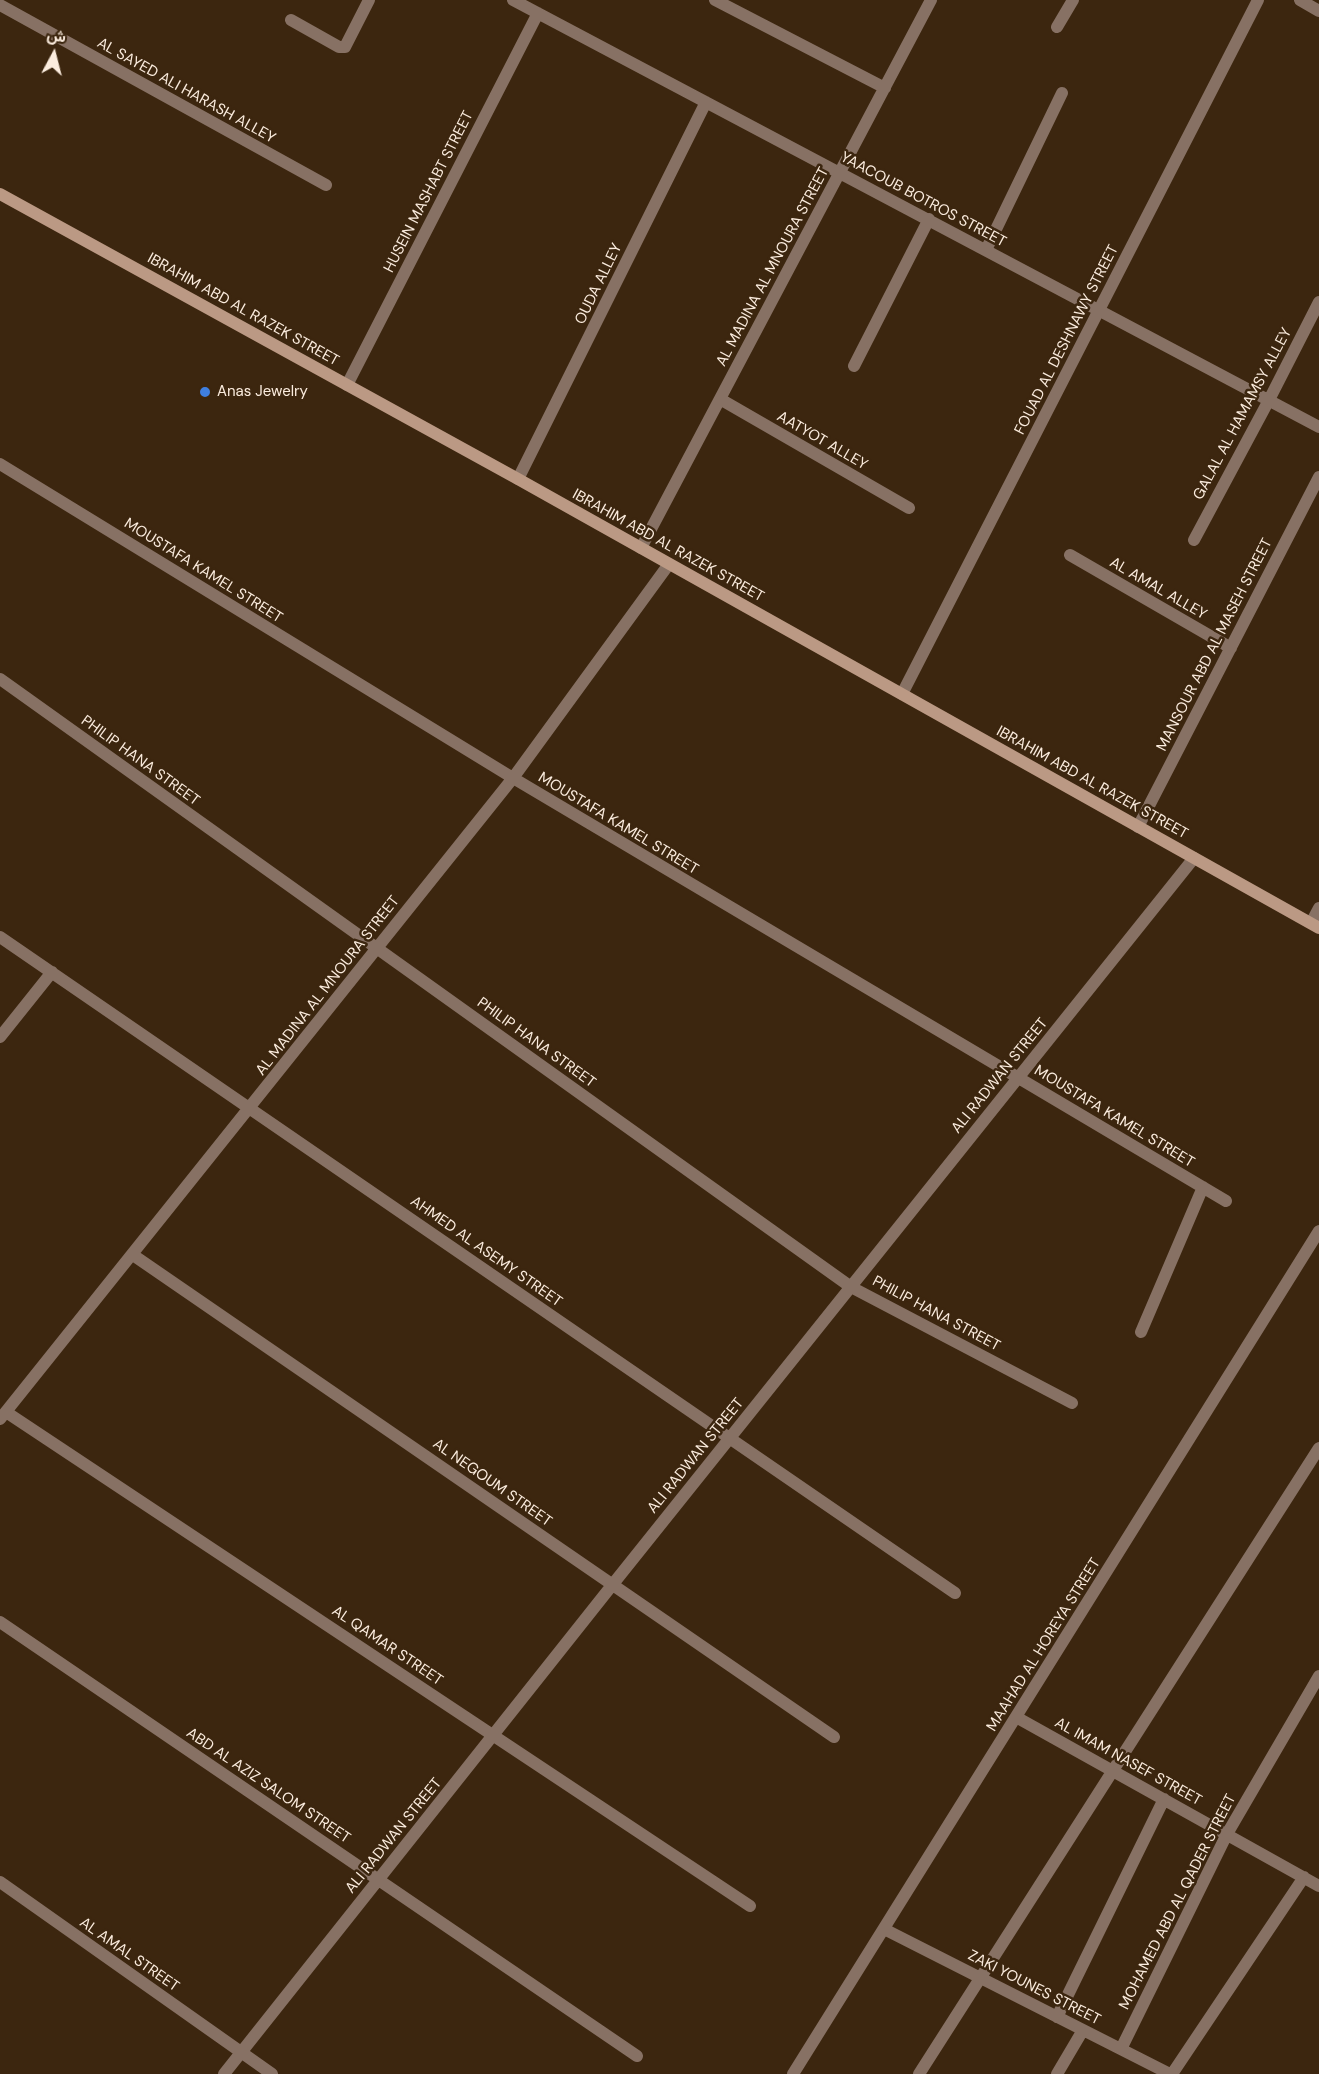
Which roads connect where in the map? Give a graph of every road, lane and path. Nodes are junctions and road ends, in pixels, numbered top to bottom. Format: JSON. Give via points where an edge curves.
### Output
{"nodes":[{"id":1,"x":369,"y":0,"type":"edge"},
{"id":2,"x":513,"y":0,"type":"edge"},
{"id":3,"x":716,"y":0,"type":"edge"},
{"id":4,"x":932,"y":0,"type":"edge"},
{"id":5,"x":1073,"y":0,"type":"edge"},
{"id":6,"x":1258,"y":0,"type":"edge"},
{"id":7,"x":1300,"y":0,"type":"edge"},
{"id":8,"x":0,"y":6,"type":"edge"},
{"id":9,"x":1319,"y":11,"type":"edge"},
{"id":10,"x":538,"y":13,"type":"junction"},
{"id":11,"x":291,"y":20,"type":"dead end"},
{"id":12,"x":1057,"y":27,"type":"dead end"},
{"id":13,"x":885,"y":88,"type":"junction"},
{"id":14,"x":1062,"y":93,"type":"dead end"},
{"id":15,"x":706,"y":102,"type":"junction"},
{"id":16,"x":840,"y":173,"type":"junction"},
{"id":17,"x":326,"y":185,"type":"dead end"},
{"id":18,"x":0,"y":194,"type":"edge"},
{"id":19,"x":928,"y":219,"type":"junction"},
{"id":20,"x":986,"y":250,"type":"junction"},
{"id":21,"x":1319,"y":302,"type":"edge"},
{"id":22,"x":1099,"y":310,"type":"junction"},
{"id":23,"x":854,"y":366,"type":"dead end"},
{"id":24,"x":346,"y":385,"type":"junction"},
{"id":25,"x":720,"y":399,"type":"junction"},
{"id":26,"x":1269,"y":400,"type":"junction"},
{"id":27,"x":1319,"y":427,"type":"edge"},
{"id":28,"x":0,"y":464,"type":"edge"},
{"id":29,"x":1319,"y":477,"type":"edge"},
{"id":30,"x":518,"y":479,"type":"junction"},
{"id":31,"x":909,"y":508,"type":"dead end"},
{"id":32,"x":1194,"y":540,"type":"dead end"},
{"id":33,"x":641,"y":548,"type":"junction"},
{"id":34,"x":1070,"y":555,"type":"dead end"},
{"id":35,"x":669,"y":564,"type":"junction"},
{"id":36,"x":1232,"y":648,"type":"junction"},
{"id":37,"x":0,"y":679,"type":"edge"},
{"id":38,"x":902,"y":694,"type":"junction"},
{"id":39,"x":513,"y":778,"type":"junction"},
{"id":40,"x":1138,"y":827,"type":"junction"},
{"id":41,"x":1194,"y":858,"type":"junction"},
{"id":42,"x":1319,"y":908,"type":"edge"},
{"id":43,"x":1315,"y":926,"type":"edge"},
{"id":44,"x":0,"y":937,"type":"edge"},
{"id":45,"x":377,"y":949,"type":"junction"},
{"id":46,"x":52,"y":972,"type":"junction"},
{"id":47,"x":0,"y":1037,"type":"edge"},
{"id":48,"x":1018,"y":1078,"type":"junction"},
{"id":49,"x":250,"y":1108,"type":"junction"},
{"id":50,"x":1203,"y":1188,"type":"junction"},
{"id":51,"x":1226,"y":1201,"type":"dead end"},
{"id":52,"x":1319,"y":1231,"type":"edge"},
{"id":53,"x":133,"y":1255,"type":"junction"},
{"id":54,"x":851,"y":1287,"type":"junction"},
{"id":55,"x":1141,"y":1332,"type":"dead end"},
{"id":56,"x":1072,"y":1403,"type":"dead end"},
{"id":57,"x":3,"y":1415,"type":"edge"},
{"id":58,"x":730,"y":1438,"type":"junction"},
{"id":59,"x":1319,"y":1448,"type":"edge"},
{"id":60,"x":612,"y":1584,"type":"junction"},
{"id":61,"x":955,"y":1593,"type":"dead end"},
{"id":62,"x":0,"y":1622,"type":"edge"},
{"id":63,"x":1319,"y":1676,"type":"edge"},
{"id":64,"x":1016,"y":1716,"type":"junction"},
{"id":65,"x":494,"y":1736,"type":"junction"},
{"id":66,"x":834,"y":1737,"type":"dead end"},
{"id":67,"x":1113,"y":1770,"type":"junction"},
{"id":68,"x":1164,"y":1799,"type":"junction"},
{"id":69,"x":1227,"y":1834,"type":"junction"},
{"id":70,"x":1304,"y":1877,"type":"junction"},
{"id":71,"x":379,"y":1880,"type":"junction"},
{"id":72,"x":0,"y":1882,"type":"edge"},
{"id":73,"x":1319,"y":1886,"type":"edge"},
{"id":74,"x":750,"y":1906,"type":"dead end"},
{"id":75,"x":884,"y":1929,"type":"junction"},
{"id":76,"x":980,"y":1978,"type":"junction"},
{"id":77,"x":1058,"y":2017,"type":"junction"},
{"id":78,"x":1083,"y":2030,"type":"junction"},
{"id":79,"x":1121,"y":2049,"type":"junction"},
{"id":80,"x":241,"y":2052,"type":"junction"},
{"id":81,"x":638,"y":2056,"type":"dead end"},
{"id":82,"x":224,"y":2074,"type":"edge"},
{"id":83,"x":272,"y":2074,"type":"edge"},
{"id":84,"x":793,"y":2074,"type":"edge"},
{"id":85,"x":919,"y":2074,"type":"edge"},
{"id":86,"x":1057,"y":2074,"type":"edge"},
{"id":87,"x":1171,"y":2074,"type":"edge"}],
"edges":[{"from":1,"to":11,"type":"street","via":[[345,47]]},
{"from":2,"to":10,"type":"street","name":"YAACOUB BOTROS STREET"},
{"from":3,"to":13,"type":"street"},
{"from":4,"to":13,"type":"street","name":"AL MADINA AL MNOURA STREET"},
{"from":5,"to":12,"type":"street"},
{"from":6,"to":22,"type":"street","name":"FOUAD AL DESHNAWY STREET"},
{"from":7,"to":9,"type":"street"},
{"from":8,"to":17,"type":"street","name":"AL SAYED ALI HARASH ALLEY"},
{"from":10,"to":15,"type":"street","name":"YAACOUB BOTROS STREET"},
{"from":10,"to":24,"type":"street","name":"HUSEIN MASHABT STREET"},
{"from":13,"to":16,"type":"street","name":"AL MADINA AL MNOURA STREET"},
{"from":14,"to":20,"type":"street"},
{"from":15,"to":16,"type":"street","name":"YAACOUB BOTROS STREET"},
{"from":15,"to":30,"type":"street","name":"OUDA ALLEY"},
{"from":16,"to":19,"type":"street","name":"YAACOUB BOTROS STREET"},
{"from":16,"to":25,"type":"street","name":"AL MADINA AL MNOURA STREET"},
{"from":18,"to":24,"type":"main road","name":"IBRAHIM ABD AL RAZEK STREET"},
{"from":19,"to":20,"type":"street","name":"YAACOUB BOTROS STREET"},
{"from":19,"to":23,"type":"street"},
{"from":20,"to":22,"type":"street","name":"YAACOUB BOTROS STREET"},
{"from":21,"to":26,"type":"street","name":"GALAL AL HAMAMSY ALLEY"},
{"from":22,"to":26,"type":"street","name":"YAACOUB BOTROS STREET"},
{"from":22,"to":38,"type":"street","name":"FOUAD AL DESHNAWY STREET"},
{"from":24,"to":30,"type":"main road","name":"IBRAHIM ABD AL RAZEK STREET"},
{"from":25,"to":31,"type":"street","name":"AATYOT ALLEY"},
{"from":25,"to":33,"type":"street","name":"AL MADINA AL MNOURA STREET"},
{"from":26,"to":27,"type":"street","name":"YAACOUB BOTROS STREET"},
{"from":26,"to":32,"type":"street","name":"GALAL AL HAMAMSY ALLEY"},
{"from":28,"to":39,"type":"street","name":"MOUSTAFA KAMEL STREET"},
{"from":29,"to":36,"type":"street","name":"MANSOUR ABD AL MASEH STREET"},
{"from":30,"to":33,"type":"main road","name":"IBRAHIM ABD AL RAZEK STREET"},
{"from":33,"to":35,"type":"main road","name":"IBRAHIM ABD AL RAZEK STREET"},
{"from":34,"to":36,"type":"street","name":"AL AMAL ALLEY"},
{"from":35,"to":38,"type":"main road","name":"IBRAHIM ABD AL RAZEK STREET"},
{"from":35,"to":39,"type":"street","name":"AL MADINA AL MNOURA STREET"},
{"from":36,"to":40,"type":"street","name":"MANSOUR ABD AL MASEH STREET"},
{"from":37,"to":45,"type":"street","name":"PHILIP HANA STREET"},
{"from":38,"to":40,"type":"main road","name":"IBRAHIM ABD AL RAZEK STREET"},
{"from":39,"to":45,"type":"street","name":"AL MADINA AL MNOURA STREET"},
{"from":39,"to":48,"type":"street","name":"MOUSTAFA KAMEL STREET"},
{"from":40,"to":41,"type":"main road","name":"IBRAHIM ABD AL RAZEK STREET"},
{"from":41,"to":43,"type":"main road","name":"IBRAHIM ABD AL RAZEK STREET"},
{"from":41,"to":48,"type":"street","name":"ALI RADWAN STREET"},
{"from":42,"to":43,"type":"street"},
{"from":44,"to":46,"type":"street","name":"AHMED AL ASEMY STREET"},
{"from":45,"to":49,"type":"street","name":"AL MADINA AL MNOURA STREET"},
{"from":45,"to":54,"type":"street","name":"PHILIP HANA STREET"},
{"from":46,"to":47,"type":"street"},
{"from":46,"to":49,"type":"street","name":"AHMED AL ASEMY STREET"},
{"from":48,"to":50,"type":"street","name":"MOUSTAFA KAMEL STREET"},
{"from":48,"to":54,"type":"street","name":"ALI RADWAN STREET"},
{"from":49,"to":53,"type":"street","name":"AL MADINA AL MNOURA STREET"},
{"from":49,"to":58,"type":"street","name":"AHMED AL ASEMY STREET"},
{"from":50,"to":51,"type":"street","name":"MOUSTAFA KAMEL STREET"},
{"from":50,"to":55,"type":"street"},
{"from":52,"to":64,"type":"street","name":"MAAHAD AL HOREYA STREET"},
{"from":53,"to":57,"type":"street","name":"AL MADINA AL MNOURA STREET"},
{"from":53,"to":60,"type":"street","name":"AL NEGOUM STREET"},
{"from":54,"to":56,"type":"street","name":"PHILIP HANA STREET"},
{"from":54,"to":58,"type":"street","name":"ALI RADWAN STREET"},
{"from":57,"to":65,"type":"street","name":"AL QAMAR STREET"},
{"from":58,"to":60,"type":"street","name":"ALI RADWAN STREET"},
{"from":58,"to":61,"type":"street","name":"AHMED AL ASEMY STREET"},
{"from":59,"to":67,"type":"street"},
{"from":60,"to":65,"type":"street","name":"ALI RADWAN STREET"},
{"from":60,"to":66,"type":"street","name":"AL NEGOUM STREET"},
{"from":62,"to":71,"type":"street","name":"ABD AL AZIZ SALOM STREET"},
{"from":63,"to":69,"type":"street","name":"MOHAMED ABD AL QADER STREET"},
{"from":64,"to":67,"type":"street","name":"AL IMAM NASEF STREET"},
{"from":64,"to":75,"type":"street","name":"MAAHAD AL HOREYA STREET"},
{"from":65,"to":71,"type":"street","name":"ALI RADWAN STREET"},
{"from":65,"to":74,"type":"street","name":"AL QAMAR STREET"},
{"from":67,"to":68,"type":"street","name":"AL IMAM NASEF STREET"},
{"from":67,"to":76,"type":"street"},
{"from":68,"to":69,"type":"street","name":"AL IMAM NASEF STREET"},
{"from":68,"to":77,"type":"street"},
{"from":69,"to":70,"type":"street","name":"AL IMAM NASEF STREET"},
{"from":69,"to":79,"type":"street","name":"MOHAMED ABD AL QADER STREET"},
{"from":70,"to":73,"type":"street","name":"AL IMAM NASEF STREET"},
{"from":70,"to":87,"type":"street"},
{"from":71,"to":80,"type":"street","name":"ALI RADWAN STREET"},
{"from":71,"to":81,"type":"street","name":"ABD AL AZIZ SALOM STREET"},
{"from":72,"to":80,"type":"street","name":"AL AMAL STREET"},
{"from":75,"to":76,"type":"street","name":"ZAKI YOUNES STREET"},
{"from":75,"to":84,"type":"street","name":"MAAHAD AL HOREYA STREET"},
{"from":76,"to":77,"type":"street","name":"ZAKI YOUNES STREET"},
{"from":76,"to":85,"type":"street"},
{"from":77,"to":78,"type":"street","name":"ZAKI YOUNES STREET"},
{"from":78,"to":79,"type":"street","name":"ZAKI YOUNES STREET"},
{"from":78,"to":86,"type":"street"},
{"from":79,"to":87,"type":"street","name":"ZAKI YOUNES STREET"},
{"from":80,"to":82,"type":"street","name":"ALI RADWAN STREET"},
{"from":80,"to":83,"type":"street","name":"AL AMAL STREET"}]}
